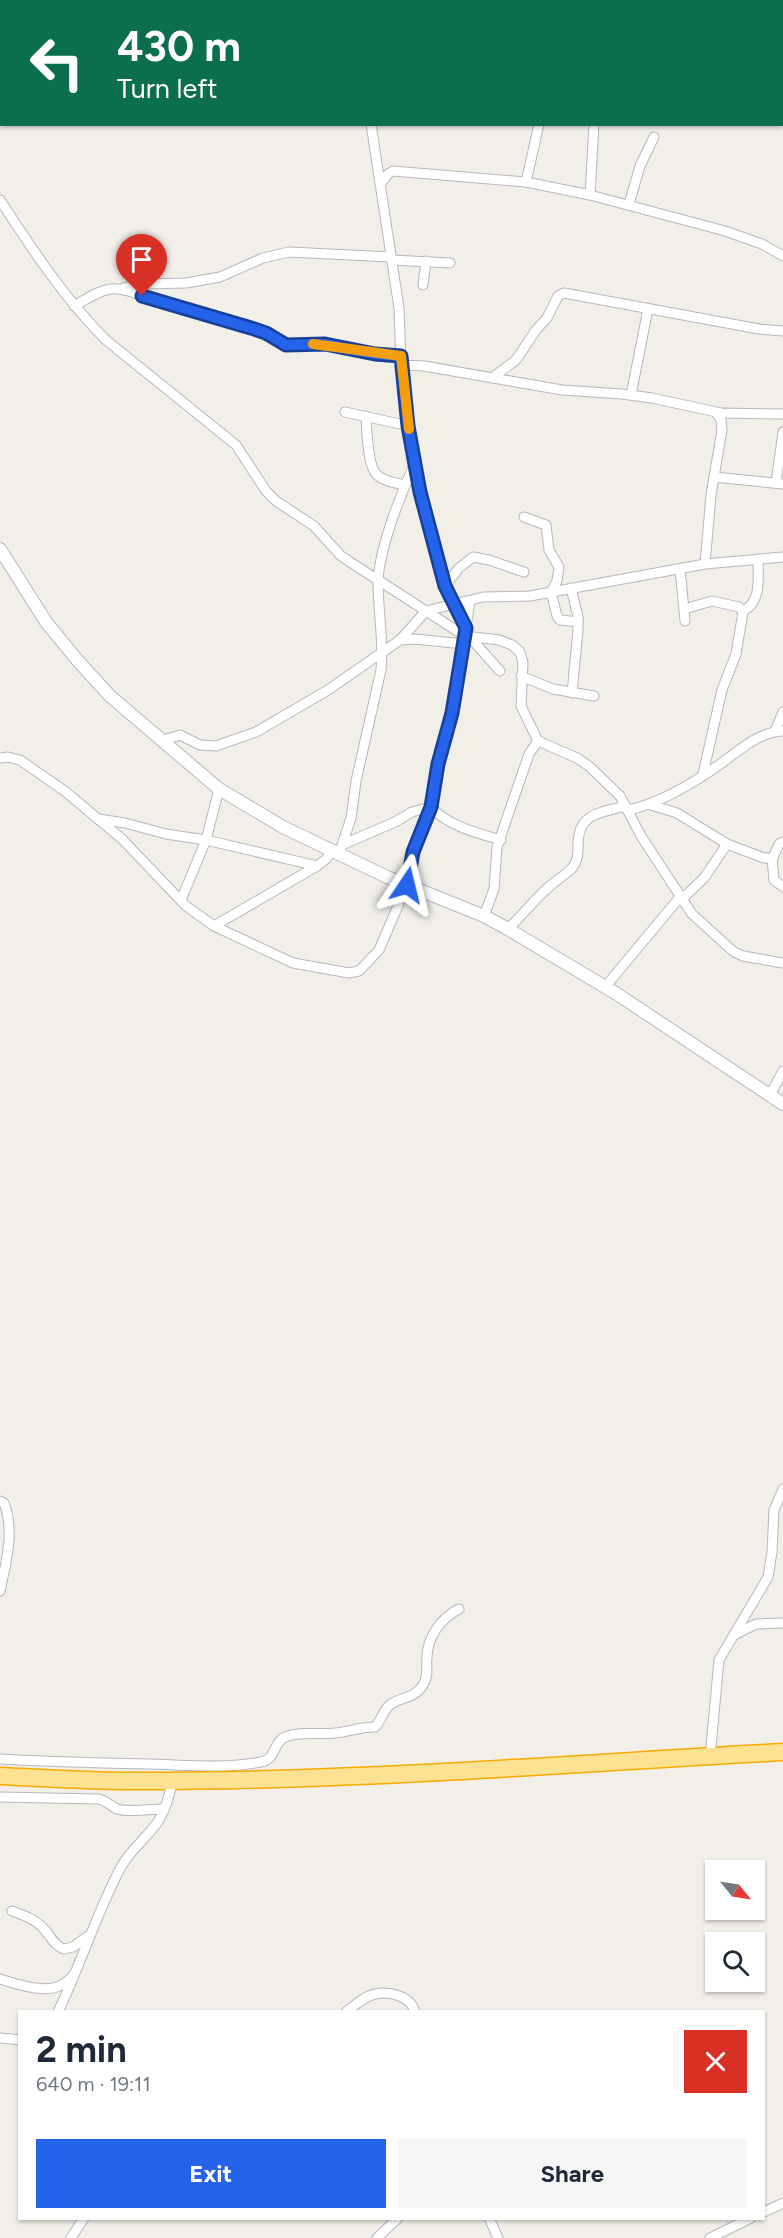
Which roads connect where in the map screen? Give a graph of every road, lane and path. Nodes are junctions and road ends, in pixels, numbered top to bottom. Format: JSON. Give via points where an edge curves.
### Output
{"nodes":[{"id":1,"x":371,"y":126,"type":"edge"},
{"id":2,"x":539,"y":126,"type":"edge"},
{"id":3,"x":594,"y":126,"type":"edge"},
{"id":4,"x":654,"y":137,"type":"dead end"},
{"id":5,"x":526,"y":182,"type":"junction"},
{"id":6,"x":381,"y":183,"type":"junction"},
{"id":7,"x":590,"y":195,"type":"junction"},
{"id":8,"x":0,"y":200,"type":"edge"},
{"id":9,"x":629,"y":204,"type":"junction"},
{"id":10,"x":783,"y":256,"type":"edge"},
{"id":11,"x":392,"y":259,"type":"junction"},
{"id":12,"x":426,"y":261,"type":"junction"},
{"id":13,"x":450,"y":262,"type":"dead end"},
{"id":14,"x":423,"y":285,"type":"dead end"},
{"id":15,"x":124,"y":288,"type":"junction"},
{"id":16,"x":74,"y":306,"type":"junction"},
{"id":17,"x":648,"y":309,"type":"junction"},
{"id":18,"x":783,"y":331,"type":"edge"},
{"id":19,"x":401,"y":360,"type":"junction"},
{"id":20,"x":492,"y":378,"type":"junction"},
{"id":21,"x":631,"y":395,"type":"junction"},
{"id":22,"x":345,"y":412,"type":"dead end"},
{"id":23,"x":716,"y":412,"type":"junction"},
{"id":24,"x":783,"y":414,"type":"edge"},
{"id":25,"x":366,"y":417,"type":"junction"},
{"id":26,"x":408,"y":426,"type":"junction"},
{"id":27,"x":783,"y":432,"type":"edge"},
{"id":28,"x":415,"y":462,"type":"junction"},
{"id":29,"x":714,"y":477,"type":"junction"},
{"id":30,"x":780,"y":483,"type":"edge"},
{"id":31,"x":405,"y":485,"type":"junction"},
{"id":32,"x":524,"y":517,"type":"dead end"},
{"id":33,"x":0,"y":549,"type":"edge"},
{"id":34,"x":783,"y":557,"type":"edge"},
{"id":35,"x":758,"y":559,"type":"junction"},
{"id":36,"x":705,"y":564,"type":"junction"},
{"id":37,"x":680,"y":569,"type":"junction"},
{"id":38,"x":524,"y":572,"type":"dead end"},
{"id":39,"x":378,"y":580,"type":"junction"},
{"id":40,"x":445,"y":586,"type":"junction"},
{"id":41,"x":571,"y":588,"type":"junction"},
{"id":42,"x":551,"y":592,"type":"junction"},
{"id":43,"x":470,"y":601,"type":"junction"},
{"id":44,"x":452,"y":604,"type":"junction"},
{"id":45,"x":684,"y":609,"type":"junction"},
{"id":46,"x":426,"y":611,"type":"junction"},
{"id":47,"x":743,"y":611,"type":"junction"},
{"id":48,"x":685,"y":621,"type":"dead end"},
{"id":49,"x":578,"y":622,"type":"junction"},
{"id":50,"x":466,"y":636,"type":"junction"},
{"id":51,"x":400,"y":640,"type":"junction"},
{"id":52,"x":383,"y":654,"type":"junction"},
{"id":53,"x":500,"y":671,"type":"dead end"},
{"id":54,"x":521,"y":676,"type":"junction"},
{"id":55,"x":572,"y":693,"type":"junction"},
{"id":56,"x":594,"y":696,"type":"dead end"},
{"id":57,"x":783,"y":712,"type":"edge"},
{"id":58,"x":779,"y":731,"type":"edge"},
{"id":59,"x":164,"y":740,"type":"junction"},
{"id":60,"x":537,"y":741,"type":"junction"},
{"id":61,"x":0,"y":758,"type":"edge"},
{"id":62,"x":703,"y":774,"type":"junction"},
{"id":63,"x":219,"y":789,"type":"junction"},
{"id":64,"x":651,"y":805,"type":"junction"},
{"id":65,"x":431,"y":807,"type":"junction"},
{"id":66,"x":627,"y":808,"type":"junction"},
{"id":67,"x":98,"y":819,"type":"junction"},
{"id":68,"x":206,"y":840,"type":"junction"},
{"id":69,"x":501,"y":840,"type":"junction"},
{"id":70,"x":783,"y":842,"type":"edge"},
{"id":71,"x":727,"y":844,"type":"junction"},
{"id":72,"x":338,"y":850,"type":"junction"},
{"id":73,"x":772,"y":859,"type":"junction"},
{"id":74,"x":317,"y":866,"type":"junction"},
{"id":75,"x":407,"y":885,"type":"junction"},
{"id":76,"x":783,"y":887,"type":"edge"},
{"id":77,"x":680,"y":898,"type":"junction"},
{"id":78,"x":180,"y":900,"type":"junction"},
{"id":79,"x":484,"y":916,"type":"junction"},
{"id":80,"x":214,"y":926,"type":"junction"},
{"id":81,"x":508,"y":929,"type":"junction"},
{"id":82,"x":783,"y":963,"type":"edge"},
{"id":83,"x":605,"y":987,"type":"junction"},
{"id":84,"x":783,"y":1071,"type":"edge"},
{"id":85,"x":770,"y":1095,"type":"junction"},
{"id":86,"x":783,"y":1104,"type":"edge"},
{"id":87,"x":783,"y":1489,"type":"edge"},
{"id":88,"x":0,"y":1501,"type":"edge"},
{"id":89,"x":0,"y":1591,"type":"edge"},
{"id":90,"x":459,"y":1609,"type":"dead end"},
{"id":91,"x":783,"y":1623,"type":"edge"},
{"id":92,"x":732,"y":1636,"type":"junction"},
{"id":93,"x":783,"y":1752,"type":"edge"},
{"id":94,"x":710,"y":1757,"type":"junction"},
{"id":95,"x":0,"y":1759,"type":"edge"},
{"id":96,"x":0,"y":1776,"type":"edge"},
{"id":97,"x":172,"y":1780,"type":"junction"},
{"id":98,"x":0,"y":1797,"type":"edge"},
{"id":99,"x":163,"y":1809,"type":"junction"},
{"id":100,"x":12,"y":1911,"type":"dead end"},
{"id":101,"x":88,"y":1936,"type":"junction"},
{"id":102,"x":76,"y":1973,"type":"junction"},
{"id":103,"x":0,"y":1979,"type":"edge"},
{"id":104,"x":59,"y":2010,"type":"edge"},
{"id":105,"x":349,"y":2010,"type":"edge"},
{"id":106,"x":414,"y":2010,"type":"edge"},
{"id":107,"x":0,"y":2038,"type":"edge"},
{"id":108,"x":18,"y":2040,"type":"edge"},
{"id":109,"x":783,"y":2203,"type":"edge"},
{"id":110,"x":765,"y":2212,"type":"edge"},
{"id":111,"x":83,"y":2220,"type":"edge"},
{"id":112,"x":396,"y":2220,"type":"edge"},
{"id":113,"x":489,"y":2220,"type":"edge"},
{"id":114,"x":747,"y":2220,"type":"edge"},
{"id":115,"x":71,"y":2238,"type":"edge"},
{"id":116,"x":377,"y":2238,"type":"edge"},
{"id":117,"x":498,"y":2238,"type":"edge"},
{"id":118,"x":710,"y":2238,"type":"edge"}],
"edges":[{"from":1,"to":6,"type":"street"},
{"from":2,"to":5,"type":"street"},
{"from":3,"to":7,"type":"street"},
{"from":4,"to":9,"type":"street"},
{"from":5,"to":6,"type":"street","via":[[393,171]]},
{"from":5,"to":7,"type":"street"},
{"from":6,"to":11,"type":"street"},
{"from":7,"to":9,"type":"street"},
{"from":8,"to":16,"type":"street"},
{"from":9,"to":10,"type":"street","via":[[746,237]]},
{"from":11,"to":12,"type":"street"},
{"from":11,"to":15,"type":"street","via":[[289,252],[263,258],[220,277]]},
{"from":11,"to":19,"type":"street"},
{"from":12,"to":13,"type":"street"},
{"from":12,"to":14,"type":"street"},
{"from":15,"to":16,"type":"street","via":[[104,290]]},
{"from":15,"to":19,"type":"street","via":[[266,333],[286,345],[325,344]]},
{"from":16,"to":39,"type":"street","via":[[105,340],[236,444],[276,501],[314,526],[340,555]]},
{"from":17,"to":18,"type":"street"},
{"from":17,"to":20,"type":"street","via":[[561,294],[516,360]]},
{"from":17,"to":21,"type":"street"},
{"from":19,"to":20,"type":"street"},
{"from":19,"to":26,"type":"street"},
{"from":20,"to":21,"type":"street","via":[[562,390]]},
{"from":21,"to":23,"type":"street"},
{"from":22,"to":25,"type":"street"},
{"from":23,"to":24,"type":"street"},
{"from":23,"to":29,"type":"street","via":[[722,430]]},
{"from":25,"to":26,"type":"street"},
{"from":25,"to":31,"type":"street","via":[[375,471],[386,480]]},
{"from":26,"to":28,"type":"street"},
{"from":27,"to":30,"type":"street"},
{"from":28,"to":31,"type":"street"},
{"from":28,"to":40,"type":"street"},
{"from":29,"to":30,"type":"street"},
{"from":29,"to":36,"type":"street"},
{"from":31,"to":39,"type":"street"},
{"from":32,"to":42,"type":"street","via":[[544,524],[548,530],[549,550],[559,567]]},
{"from":33,"to":59,"type":"street","via":[[61,642],[110,696]]},
{"from":34,"to":35,"type":"street"},
{"from":35,"to":36,"type":"street"},
{"from":35,"to":47,"type":"street","via":[[755,599]]},
{"from":36,"to":37,"type":"street"},
{"from":37,"to":41,"type":"street"},
{"from":37,"to":45,"type":"street"},
{"from":38,"to":40,"type":"street","via":[[473,557]]},
{"from":39,"to":46,"type":"street"},
{"from":39,"to":52,"type":"street"},
{"from":40,"to":44,"type":"street"},
{"from":41,"to":42,"type":"street"},
{"from":41,"to":49,"type":"street"},
{"from":42,"to":43,"type":"street"},
{"from":42,"to":49,"type":"street","via":[[559,618]]},
{"from":43,"to":44,"type":"street"},
{"from":43,"to":50,"type":"street"},
{"from":44,"to":46,"type":"street"},
{"from":44,"to":50,"type":"street"},
{"from":45,"to":47,"type":"street","via":[[712,601]]},
{"from":45,"to":48,"type":"street"},
{"from":46,"to":50,"type":"street"},
{"from":46,"to":51,"type":"street"},
{"from":47,"to":62,"type":"street","via":[[736,654],[722,690]]},
{"from":49,"to":55,"type":"street"},
{"from":50,"to":51,"type":"street"},
{"from":50,"to":53,"type":"street"},
{"from":50,"to":54,"type":"street","via":[[512,645],[522,658]]},
{"from":50,"to":65,"type":"street"},
{"from":51,"to":52,"type":"street"},
{"from":52,"to":59,"type":"street","via":[[256,732],[216,746],[200,745],[180,735]]},
{"from":52,"to":72,"type":"street","via":[[355,802]]},
{"from":54,"to":55,"type":"street"},
{"from":54,"to":60,"type":"street","via":[[521,706]]},
{"from":55,"to":56,"type":"street"},
{"from":57,"to":58,"type":"street"},
{"from":58,"to":62,"type":"street","via":[[753,741]]},
{"from":59,"to":63,"type":"street"},
{"from":60,"to":66,"type":"street","via":[[590,767]]},
{"from":60,"to":69,"type":"street","via":[[529,754]]},
{"from":61,"to":67,"type":"street","via":[[20,760]]},
{"from":62,"to":64,"type":"street"},
{"from":63,"to":68,"type":"street"},
{"from":63,"to":72,"type":"street","via":[[283,827]]},
{"from":64,"to":66,"type":"street"},
{"from":64,"to":71,"type":"street","via":[[683,816]]},
{"from":65,"to":69,"type":"street","via":[[456,825]]},
{"from":65,"to":72,"type":"street","via":[[412,812]]},
{"from":65,"to":75,"type":"street","via":[[413,852]]},
{"from":66,"to":77,"type":"street"},
{"from":66,"to":81,"type":"street","via":[[596,814],[584,821],[571,870],[550,885]]},
{"from":67,"to":68,"type":"street"},
{"from":67,"to":78,"type":"street"},
{"from":68,"to":74,"type":"street"},
{"from":68,"to":78,"type":"street"},
{"from":69,"to":79,"type":"street","via":[[495,857],[494,889]]},
{"from":70,"to":73,"type":"street"},
{"from":71,"to":73,"type":"street"},
{"from":71,"to":77,"type":"street","via":[[704,878]]},
{"from":72,"to":74,"type":"street"},
{"from":72,"to":75,"type":"street"},
{"from":73,"to":76,"type":"street","via":[[774,880]]},
{"from":74,"to":80,"type":"street"},
{"from":75,"to":79,"type":"street"},
{"from":75,"to":80,"type":"street","via":[[379,950],[359,971],[349,973],[293,963]]},
{"from":77,"to":82,"type":"street","via":[[734,952]]},
{"from":77,"to":83,"type":"street"},
{"from":78,"to":80,"type":"street"},
{"from":79,"to":81,"type":"street"},
{"from":81,"to":83,"type":"street"},
{"from":83,"to":85,"type":"street"},
{"from":84,"to":85,"type":"street"},
{"from":85,"to":86,"type":"street"},
{"from":87,"to":92,"type":"street","via":[[774,1510],[768,1577]]},
{"from":88,"to":89,"type":"street","via":[[9,1520]]},
{"from":90,"to":95,"type":"street","via":[[441,1623],[430,1642],[427,1676],[419,1690],[390,1704],[375,1726],[285,1737],[268,1760],[254,1763],[206,1766]]},
{"from":91,"to":92,"type":"street","via":[[756,1624]]},
{"from":92,"to":94,"type":"street","via":[[719,1660]]},
{"from":93,"to":94,"type":"highway"},
{"from":94,"to":97,"type":"highway","via":[[405,1774]]},
{"from":96,"to":97,"type":"highway"},
{"from":97,"to":99,"type":"street"},
{"from":98,"to":99,"type":"street","via":[[99,1799],[122,1810]]},
{"from":99,"to":101,"type":"street","via":[[123,1865]]},
{"from":100,"to":101,"type":"street","via":[[43,1927],[55,1944],[64,1949]]},
{"from":101,"to":102,"type":"street"},
{"from":102,"to":103,"type":"street","via":[[55,1988]]},
{"from":102,"to":104,"type":"street"},
{"from":105,"to":106,"type":"street","via":[[375,1994],[406,1998]]},
{"from":107,"to":108,"type":"street"},
{"from":109,"to":110,"type":"street"},
{"from":111,"to":115,"type":"street"},
{"from":112,"to":116,"type":"street"},
{"from":113,"to":117,"type":"street"},
{"from":114,"to":118,"type":"street"}]}
